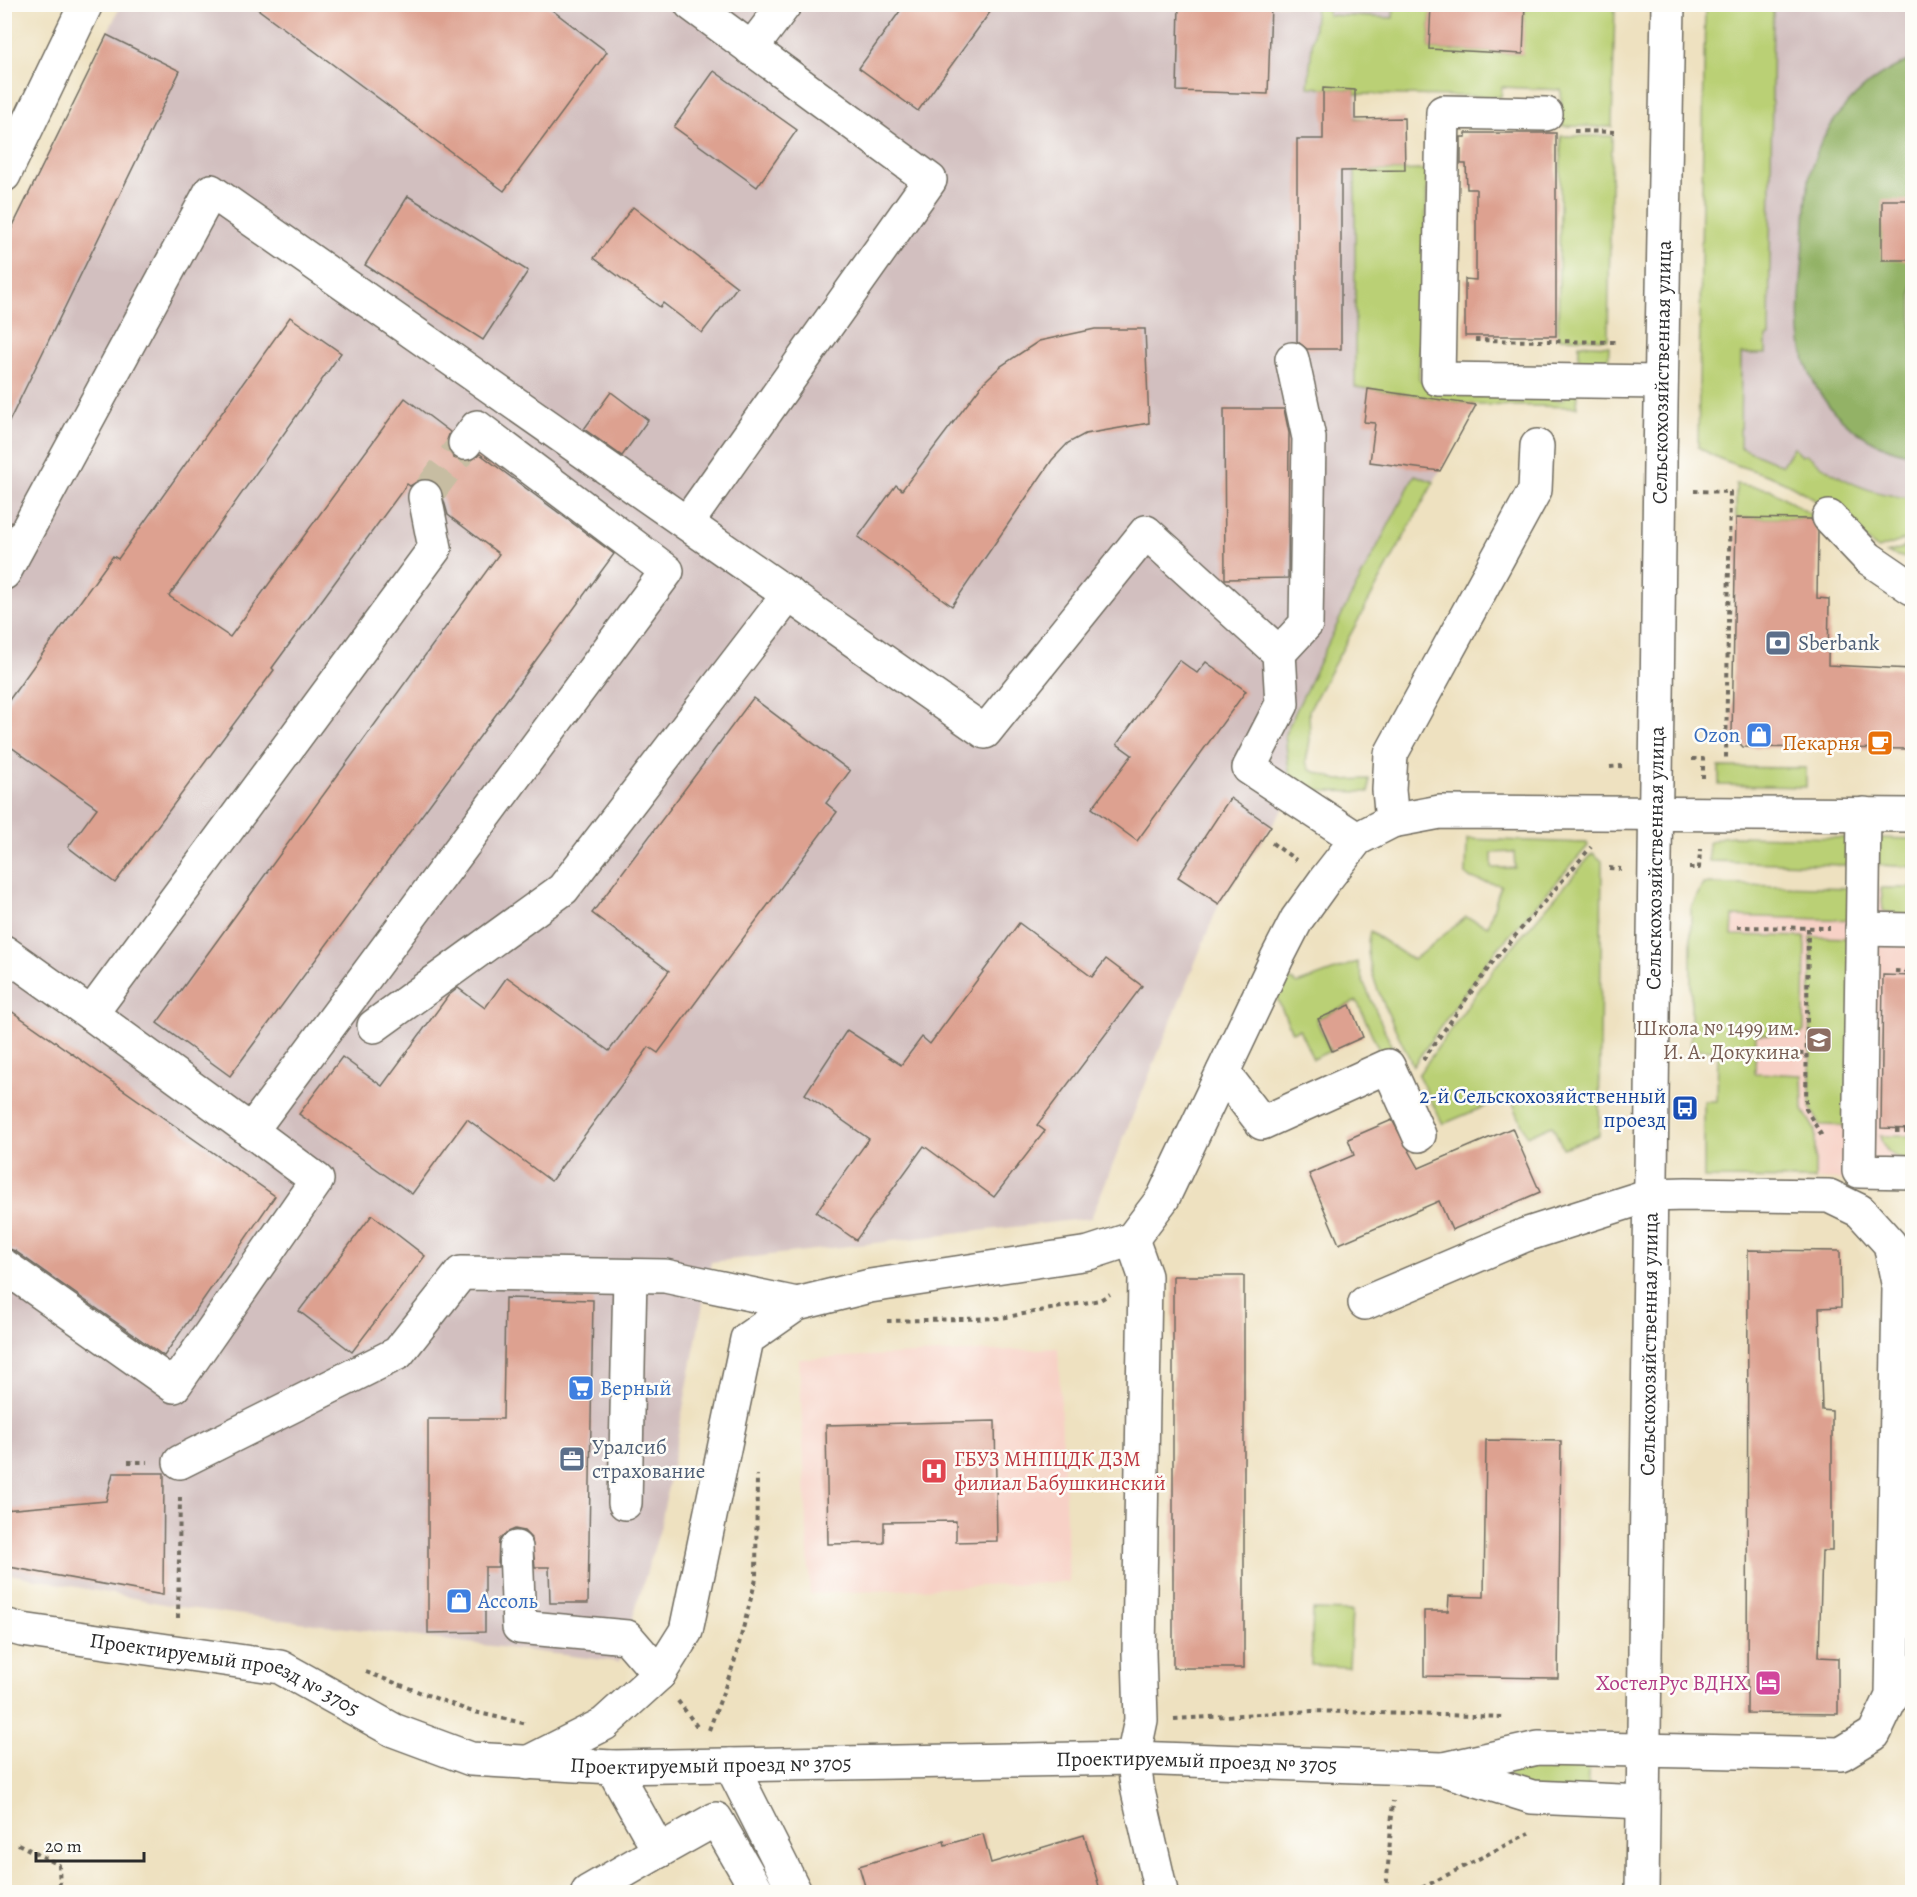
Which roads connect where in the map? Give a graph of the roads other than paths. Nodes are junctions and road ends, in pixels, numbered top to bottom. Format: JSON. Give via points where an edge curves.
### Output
{"nodes":[{"id":1,"x":86,"y":4,"type":"edge"},
{"id":2,"x":691,"y":4,"type":"edge"},
{"id":3,"x":785,"y":4,"type":"edge"},
{"id":4,"x":1668,"y":4,"type":"edge"},
{"id":5,"x":751,"y":49,"type":"junction"},
{"id":6,"x":1546,"y":114,"type":"dead end"},
{"id":7,"x":4,"y":175,"type":"edge"},
{"id":8,"x":1292,"y":359,"type":"dead end"},
{"id":9,"x":1661,"y":382,"type":"junction"},
{"id":10,"x":465,"y":443,"type":"tunnel mouth"},
{"id":11,"x":1537,"y":446,"type":"dead end"},
{"id":12,"x":425,"y":497,"type":"dead end"},
{"id":13,"x":1829,"y":517,"type":"dead end"},
{"id":14,"x":687,"y":523,"type":"junction"},
{"id":15,"x":4,"y":573,"type":"edge"},
{"id":16,"x":1912,"y":588,"type":"edge"},
{"id":17,"x":789,"y":594,"type":"junction"},
{"id":18,"x":1279,"y":653,"type":"junction"},
{"id":19,"x":1656,"y":812,"type":"junction"},
{"id":20,"x":1864,"y":814,"type":"junction"},
{"id":21,"x":1912,"y":815,"type":"edge"},
{"id":22,"x":1392,"y":821,"type":"junction"},
{"id":23,"x":1357,"y":839,"type":"junction"},
{"id":24,"x":1862,"y":929,"type":"junction"},
{"id":25,"x":1912,"y":930,"type":"edge"},
{"id":26,"x":4,"y":952,"type":"edge"},
{"id":27,"x":91,"y":1014,"type":"junction"},
{"id":28,"x":374,"y":1026,"type":"dead end"},
{"id":29,"x":1223,"y":1072,"type":"junction"},
{"id":30,"x":251,"y":1131,"type":"junction"},
{"id":31,"x":1419,"y":1135,"type":"dead end"},
{"id":32,"x":1912,"y":1172,"type":"edge"},
{"id":33,"x":1650,"y":1195,"type":"junction"},
{"id":34,"x":1132,"y":1239,"type":"junction"},
{"id":35,"x":4,"y":1266,"type":"edge"},
{"id":36,"x":630,"y":1276,"type":"junction"},
{"id":37,"x":1365,"y":1303,"type":"dead end"},
{"id":38,"x":797,"y":1304,"type":"junction"},
{"id":39,"x":1905,"y":1366,"type":"edge"},
{"id":40,"x":180,"y":1462,"type":"road end"},
{"id":41,"x":625,"y":1503,"type":"dead end"},
{"id":42,"x":516,"y":1548,"type":"dead end"},
{"id":43,"x":1904,"y":1578,"type":"edge"},
{"id":44,"x":4,"y":1625,"type":"edge"},
{"id":45,"x":659,"y":1674,"type":"junction"},
{"id":46,"x":1643,"y":1749,"type":"junction"},
{"id":47,"x":1133,"y":1758,"type":"junction"},
{"id":48,"x":527,"y":1763,"type":"junction"},
{"id":49,"x":731,"y":1765,"type":"junction"},
{"id":50,"x":612,"y":1767,"type":"junction"},
{"id":51,"x":1442,"y":1769,"type":"junction"},
{"id":52,"x":1643,"y":1802,"type":"junction"},
{"id":53,"x":659,"y":1851,"type":"junction"},
{"id":54,"x":588,"y":1893,"type":"edge"},
{"id":55,"x":758,"y":1893,"type":"edge"},
{"id":56,"x":795,"y":1893,"type":"edge"},
{"id":57,"x":1161,"y":1893,"type":"edge"},
{"id":58,"x":1642,"y":1893,"type":"edge"}],
"edges":[{"from":1,"to":7,"type":"street"},
{"from":2,"to":5,"type":"street"},
{"from":3,"to":5,"type":"street"},
{"from":4,"to":9,"type":"street","name":"Сельскохозяйственная улица"},
{"from":5,"to":14,"type":"street","via":[[930,180]]},
{"from":6,"to":9,"type":"street","via":[[1443,112],[1438,379]]},
{"from":8,"to":18,"type":"street","via":[[1309,438],[1306,624]]},
{"from":9,"to":19,"type":"street","name":"Сельскохозяйственная улица"},
{"from":10,"to":30,"type":"street","via":[[477,427],[667,571]]},
{"from":11,"to":22,"type":"street","via":[[1535,490],[1391,754]]},
{"from":12,"to":27,"type":"street","via":[[435,548]]},
{"from":13,"to":16,"type":"street","via":[[1868,558]]},
{"from":14,"to":15,"type":"street","via":[[212,191]]},
{"from":14,"to":17,"type":"street"},
{"from":17,"to":18,"type":"street","via":[[985,732],[1146,532]]},
{"from":17,"to":28,"type":"street","via":[[563,889]]},
{"from":18,"to":23,"type":"street","via":[[1282,704],[1249,768]]},
{"from":19,"to":20,"type":"street"},
{"from":19,"to":22,"type":"street","via":[[1440,812]]},
{"from":19,"to":33,"type":"street","name":"Сельскохозяйственная улица"},
{"from":20,"to":21,"type":"street"},
{"from":20,"to":24,"type":"street"},
{"from":22,"to":23,"type":"street"},
{"from":23,"to":29,"type":"street","via":[[1297,919]]},
{"from":24,"to":25,"type":"street"},
{"from":24,"to":32,"type":"street","via":[[1859,1171]]},
{"from":26,"to":27,"type":"street"},
{"from":27,"to":30,"type":"street"},
{"from":29,"to":31,"type":"street","via":[[1262,1123],[1388,1066]]},
{"from":29,"to":34,"type":"street","via":[[1163,1198]]},
{"from":30,"to":35,"type":"street","via":[[317,1180],[174,1386]]},
{"from":33,"to":37,"type":"street","name":"Проектируемый проезд № 3705","via":[[1525,1235]]},
{"from":33,"to":39,"type":"street","name":"Проектируемый проезд № 3705","via":[[1829,1196],[1860,1211],[1890,1244],[1899,1288]]},
{"from":33,"to":46,"type":"street","name":"Сельскохозяйственная улица"},
{"from":34,"to":38,"type":"street","via":[[1089,1253],[870,1286]]},
{"from":34,"to":47,"type":"street","via":[[1145,1276],[1141,1720]]},
{"from":36,"to":38,"type":"street","via":[[665,1276]]},
{"from":36,"to":40,"type":"street","via":[[461,1273],[398,1353]]},
{"from":36,"to":41,"type":"street"},
{"from":38,"to":45,"type":"street","via":[[747,1339],[686,1630]]},
{"from":39,"to":43,"type":"street","name":"Проектируемый проезд № 3705"},
{"from":42,"to":45,"type":"street","via":[[519,1626],[627,1637]]},
{"from":43,"to":46,"type":"street","name":"Проектируемый проезд № 3705","via":[[1892,1696],[1874,1734],[1841,1754]]},
{"from":44,"to":48,"type":"street","name":"Проектируемый проезд № 3705","via":[[280,1667],[393,1730],[471,1759]]},
{"from":45,"to":48,"type":"street","via":[[604,1724]]},
{"from":46,"to":51,"type":"street","name":"Проектируемый проезд № 3705","via":[[1538,1748]]},
{"from":46,"to":52,"type":"street","name":"Сельскохозяйственная улица"},
{"from":47,"to":49,"type":"street","name":"Проектируемый проезд № 3705"},
{"from":47,"to":51,"type":"street","name":"Проектируемый проезд № 3705"},
{"from":47,"to":57,"type":"street"},
{"from":48,"to":50,"type":"street","name":"Проектируемый проезд № 3705"},
{"from":49,"to":50,"type":"street","name":"Проектируемый проезд № 3705"},
{"from":49,"to":56,"type":"street"},
{"from":50,"to":53,"type":"street"},
{"from":51,"to":52,"type":"street","name":"Проектируемый проезд № 3705","via":[[1532,1797]]},
{"from":52,"to":58,"type":"street","name":"Сельскохозяйственная улица"},
{"from":53,"to":54,"type":"street"},
{"from":53,"to":55,"type":"street","via":[[716,1819]]}]}
